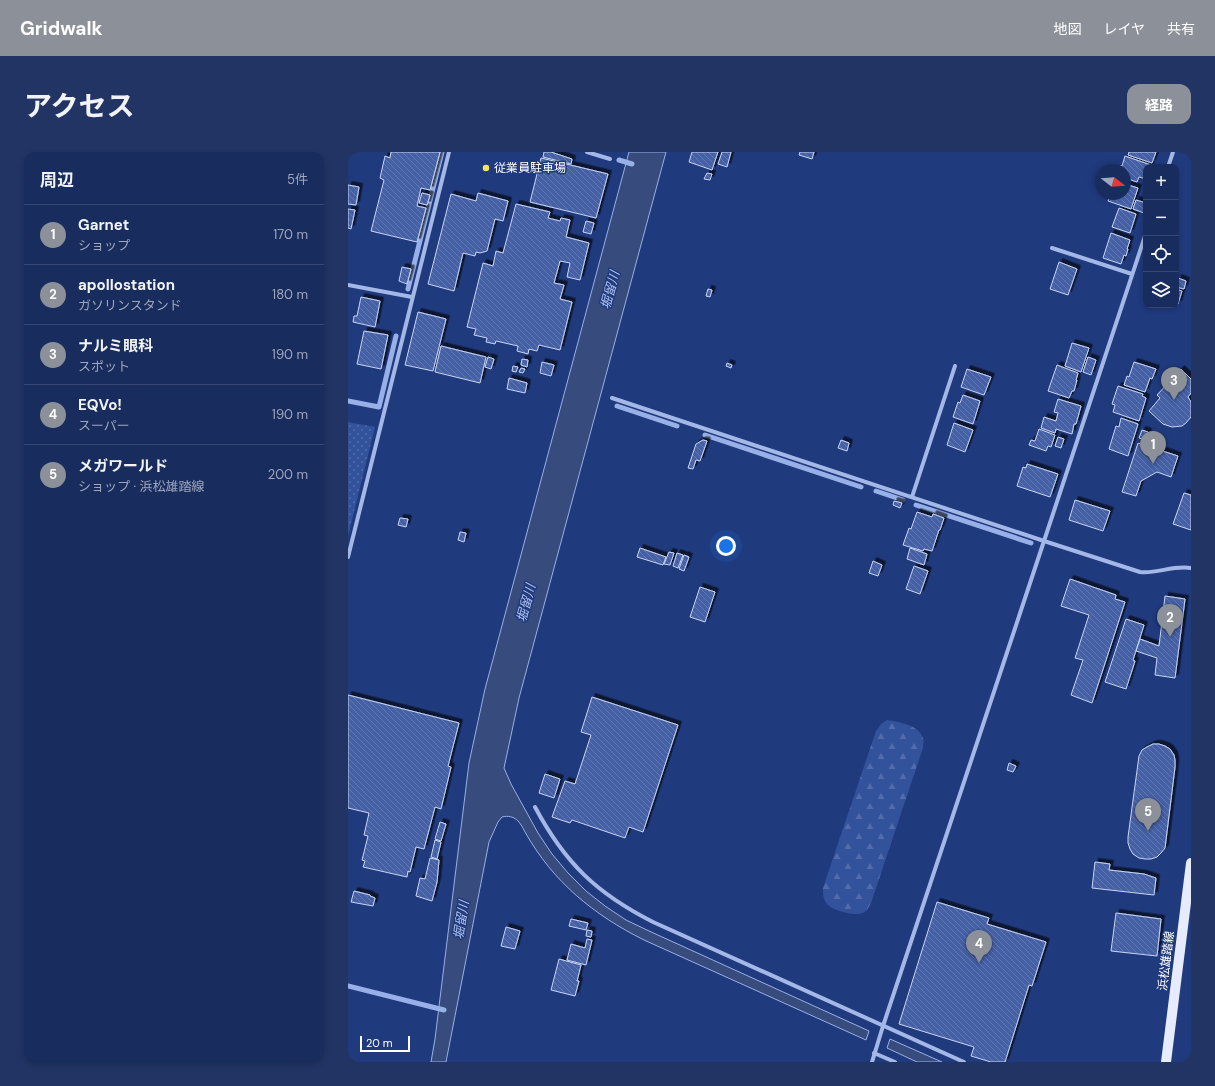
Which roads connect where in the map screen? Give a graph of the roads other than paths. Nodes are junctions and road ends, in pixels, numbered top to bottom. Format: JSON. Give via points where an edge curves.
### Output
{"nodes":[{"id":1,"x":448,"y":152,"type":"edge"},
{"id":2,"x":587,"y":152,"type":"edge"},
{"id":3,"x":1173,"y":152,"type":"edge"},
{"id":4,"x":610,"y":159,"type":"dead end"},
{"id":5,"x":1169,"y":164,"type":"edge"},
{"id":6,"x":1145,"y":236,"type":"edge"},
{"id":7,"x":1052,"y":248,"type":"dead end"},
{"id":8,"x":1132,"y":274,"type":"junction"},
{"id":9,"x":348,"y":285,"type":"edge"},
{"id":10,"x":412,"y":297,"type":"junction"},
{"id":11,"x":955,"y":366,"type":"dead end"},
{"id":12,"x":612,"y":398,"type":"dead end"},
{"id":13,"x":912,"y":497,"type":"junction"},
{"id":14,"x":1044,"y":541,"type":"junction"},
{"id":15,"x":348,"y":557,"type":"edge"},
{"id":16,"x":1191,"y":568,"type":"edge"},
{"id":17,"x":535,"y":807,"type":"dead end"},
{"id":18,"x":1191,"y":863,"type":"edge"},
{"id":19,"x":883,"y":1026,"type":"junction"},
{"id":20,"x":874,"y":1053,"type":"junction"},
{"id":21,"x":872,"y":1062,"type":"edge"},
{"id":22,"x":895,"y":1062,"type":"edge"},
{"id":23,"x":964,"y":1062,"type":"edge"},
{"id":24,"x":1166,"y":1062,"type":"edge"}],
"edges":[{"from":1,"to":10,"type":"street"},
{"from":2,"to":4,"type":"street"},
{"from":3,"to":5,"type":"street"},
{"from":6,"to":8,"type":"street"},
{"from":7,"to":8,"type":"street"},
{"from":8,"to":14,"type":"street"},
{"from":9,"to":10,"type":"street"},
{"from":10,"to":15,"type":"street"},
{"from":11,"to":13,"type":"street"},
{"from":12,"to":13,"type":"street"},
{"from":13,"to":14,"type":"street"},
{"from":14,"to":16,"type":"street","via":[[1140,572],[1155,572],[1177,567]]},
{"from":14,"to":19,"type":"street"},
{"from":17,"to":19,"type":"street","via":[[553,838],[575,866],[602,891],[631,911]]},
{"from":18,"to":24,"type":"main road","name":"浜松雄踏線"},
{"from":19,"to":20,"type":"street"},
{"from":19,"to":23,"type":"street"},
{"from":20,"to":21,"type":"street"},
{"from":20,"to":22,"type":"street"}]}
